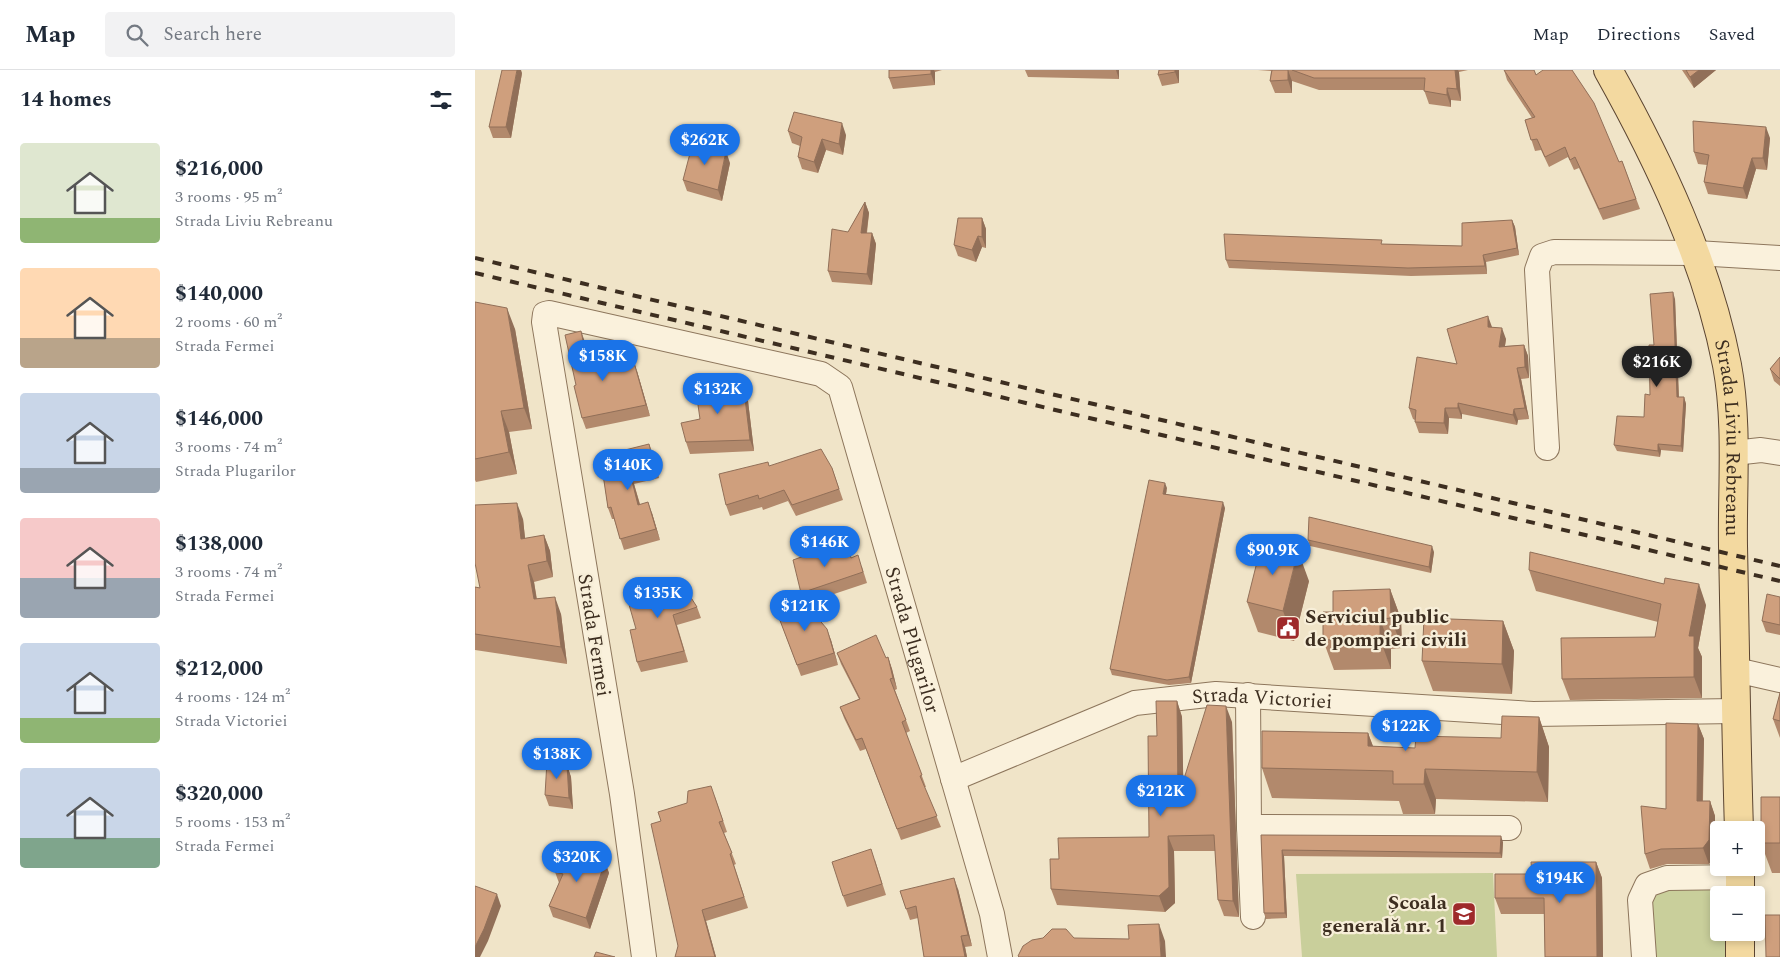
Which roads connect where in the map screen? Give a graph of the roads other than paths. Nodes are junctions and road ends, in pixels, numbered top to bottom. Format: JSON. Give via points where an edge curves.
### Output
{"nodes":[{"id":1,"x":1608,"y":70,"type":"edge"},
{"id":2,"x":1697,"y":254,"type":"junction"},
{"id":3,"x":1780,"y":258,"type":"edge"},
{"id":4,"x":545,"y":314,"type":"joint"},
{"id":5,"x":1547,"y":448,"type":"dead end"},
{"id":6,"x":1734,"y":452,"type":"junction"},
{"id":7,"x":1780,"y":453,"type":"edge"},
{"id":8,"x":1736,"y":670,"type":"junction"},
{"id":9,"x":1780,"y":680,"type":"edge"},
{"id":10,"x":1248,"y":696,"type":"junction"},
{"id":11,"x":1735,"y":711,"type":"junction"},
{"id":12,"x":953,"y":779,"type":"junction"},
{"id":13,"x":1739,"y":821,"type":"edge"},
{"id":14,"x":1249,"y":828,"type":"junction"},
{"id":15,"x":1509,"y":828,"type":"dead end"},
{"id":16,"x":1740,"y":880,"type":"edge"},
{"id":17,"x":1253,"y":917,"type":"dead end"},
{"id":18,"x":1740,"y":941,"type":"edge"},
{"id":19,"x":644,"y":957,"type":"edge"},
{"id":20,"x":1000,"y":957,"type":"edge"},
{"id":21,"x":1644,"y":957,"type":"edge"},
{"id":22,"x":1740,"y":957,"type":"edge"}],
"edges":[{"from":1,"to":2,"type":"main road","name":"Strada Liviu Rebreanu","via":[[1631,110]]},
{"from":2,"to":3,"type":"street"},
{"from":2,"to":5,"type":"street","via":[[1554,252],[1542,256],[1537,270]]},
{"from":2,"to":6,"type":"main road","name":"Strada Liviu Rebreanu","via":[[1727,366]]},
{"from":4,"to":12,"type":"street","name":"Strada Plugarilor","via":[[553,313],[821,374],[840,387]]},
{"from":4,"to":19,"type":"street","name":"Strada Fermei","via":[[622,794]]},
{"from":6,"to":7,"type":"street","via":[[1761,450]]},
{"from":6,"to":8,"type":"main road","name":"Strada Liviu Rebreanu"},
{"from":8,"to":9,"type":"street"},
{"from":8,"to":11,"type":"main road","name":"Strada Liviu Rebreanu"},
{"from":10,"to":11,"type":"street","name":"Strada Victoriei","via":[[1533,714]]},
{"from":10,"to":12,"type":"street","name":"Strada Victoriei","via":[[1216,694],[1135,703]]},
{"from":10,"to":14,"type":"street"},
{"from":11,"to":13,"type":"main road","name":"Strada Liviu Rebreanu"},
{"from":12,"to":20,"type":"street","name":"Strada Plugarilor","via":[[992,914]]},
{"from":14,"to":15,"type":"street"},
{"from":14,"to":17,"type":"street"},
{"from":16,"to":21,"type":"street","via":[[1667,878],[1647,885],[1640,900]]},
{"from":18,"to":22,"type":"main road"}]}
